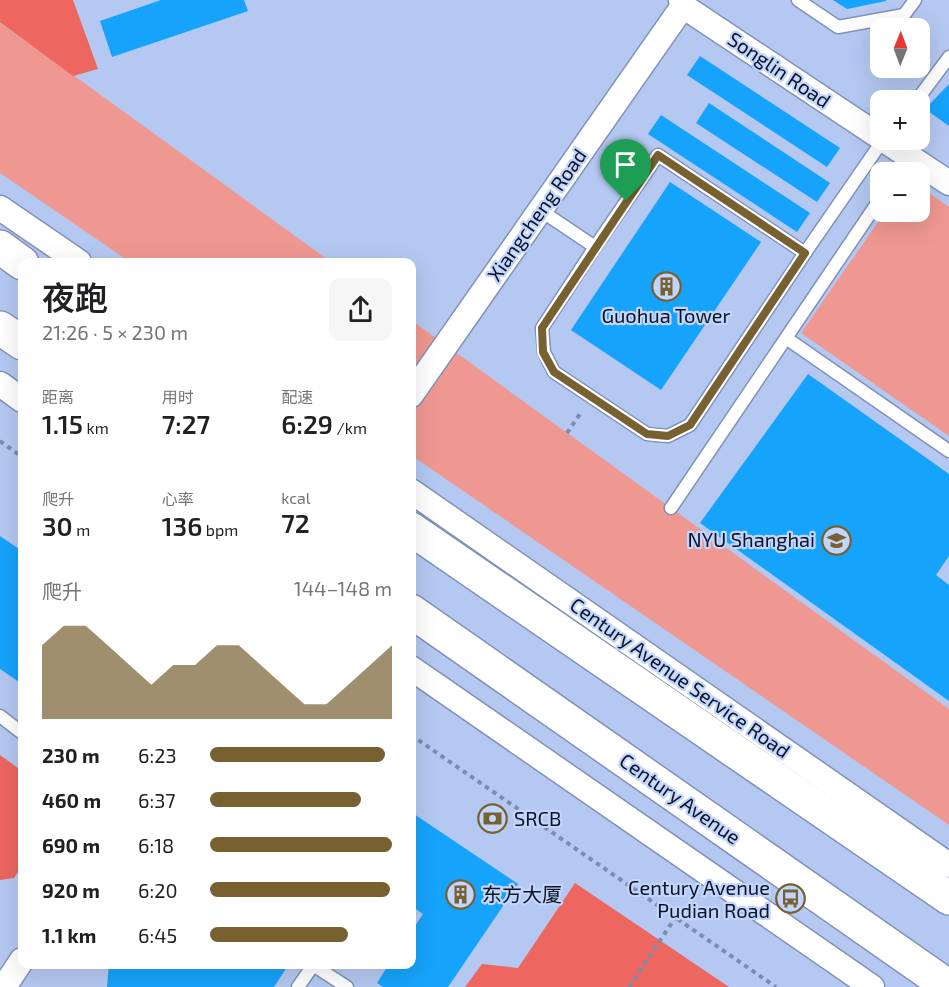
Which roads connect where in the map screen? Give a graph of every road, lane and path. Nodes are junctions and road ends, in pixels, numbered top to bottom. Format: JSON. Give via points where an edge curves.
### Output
{"nodes":[{"id":1,"x":798,"y":0,"type":"edge"},
{"id":2,"x":915,"y":0,"type":"edge"},
{"id":3,"x":682,"y":3,"type":"edge"},
{"id":4,"x":949,"y":57,"type":"edge"},
{"id":5,"x":924,"y":90,"type":"edge"},
{"id":6,"x":870,"y":130,"type":"edge"},
{"id":7,"x":876,"y":150,"type":"edge"},
{"id":8,"x":892,"y":150,"type":"edge"},
{"id":9,"x":902,"y":162,"type":"edge"},
{"id":10,"x":930,"y":175,"type":"edge"},
{"id":11,"x":949,"y":183,"type":"edge"},
{"id":12,"x":0,"y":208,"type":"edge"},
{"id":13,"x":540,"y":210,"type":"junction"},
{"id":14,"x":870,"y":214,"type":"edge"},
{"id":15,"x":0,"y":248,"type":"edge"},
{"id":16,"x":595,"y":248,"type":"junction"},
{"id":17,"x":805,"y":253,"type":"junction"},
{"id":18,"x":73,"y":258,"type":"edge"},
{"id":19,"x":18,"y":260,"type":"edge"},
{"id":20,"x":0,"y":328,"type":"edge"},
{"id":21,"x":786,"y":338,"type":"junction"},
{"id":22,"x":18,"y":341,"type":"edge"},
{"id":23,"x":0,"y":384,"type":"edge"},
{"id":24,"x":416,"y":388,"type":"edge"},
{"id":25,"x":18,"y":397,"type":"edge"},
{"id":26,"x":591,"y":397,"type":"junction"},
{"id":27,"x":567,"y":433,"type":"dead end"},
{"id":28,"x":0,"y":441,"type":"edge"},
{"id":29,"x":949,"y":451,"type":"edge"},
{"id":30,"x":18,"y":454,"type":"edge"},
{"id":31,"x":416,"y":494,"type":"edge"},
{"id":32,"x":671,"y":508,"type":"dead end"},
{"id":33,"x":416,"y":532,"type":"edge"},
{"id":34,"x":416,"y":614,"type":"edge"},
{"id":35,"x":416,"y":671,"type":"edge"},
{"id":36,"x":0,"y":716,"type":"edge"},
{"id":37,"x":18,"y":730,"type":"edge"},
{"id":38,"x":416,"y":738,"type":"edge"},
{"id":39,"x":949,"y":865,"type":"edge"},
{"id":40,"x":949,"y":898,"type":"edge"},
{"id":41,"x":675,"y":918,"type":"junction"},
{"id":42,"x":18,"y":966,"type":"edge"},
{"id":43,"x":311,"y":969,"type":"edge"},
{"id":44,"x":320,"y":969,"type":"edge"},
{"id":45,"x":4,"y":987,"type":"edge"},
{"id":46,"x":298,"y":987,"type":"edge"},
{"id":47,"x":347,"y":987,"type":"edge"},
{"id":48,"x":629,"y":987,"type":"edge"},
{"id":49,"x":776,"y":987,"type":"edge"},
{"id":50,"x":872,"y":987,"type":"edge"},
{"id":51,"x":949,"y":987,"type":"edge"}],
"edges":[{"from":1,"to":2,"type":"lane","via":[[838,27],[904,15]]},
{"from":3,"to":6,"type":"street","name":"Songlin Road"},
{"from":3,"to":13,"type":"street","name":"Xiangcheng Road"},
{"from":4,"to":5,"type":"lane"},
{"from":7,"to":17,"type":"lane"},
{"from":8,"to":9,"type":"street","name":"Songlin Road"},
{"from":10,"to":11,"type":"street","name":"Songlin Road"},
{"from":12,"to":18,"type":"street"},
{"from":13,"to":16,"type":"lane"},
{"from":13,"to":24,"type":"street","name":"Xiangcheng Road"},
{"from":14,"to":21,"type":"lane"},
{"from":15,"to":19,"type":"main road"},
{"from":16,"to":17,"type":"lane","via":[[658,155]]},
{"from":16,"to":26,"type":"lane","via":[[542,328],[543,352],[554,372]]},
{"from":17,"to":26,"type":"lane","via":[[690,425],[668,436],[647,434]]},
{"from":20,"to":22,"type":"main road"},
{"from":21,"to":29,"type":"lane"},
{"from":21,"to":32,"type":"lane"},
{"from":23,"to":25,"type":"street"},
{"from":26,"to":27,"type":"path"},
{"from":28,"to":30,"type":"path"},
{"from":31,"to":39,"type":"street","name":"Century Avenue Service Road"},
{"from":33,"to":40,"type":"main road"},
{"from":34,"to":51,"type":"main road","name":"Century Avenue"},
{"from":35,"to":50,"type":"street"},
{"from":36,"to":37,"type":"lane"},
{"from":38,"to":41,"type":"path"},
{"from":41,"to":48,"type":"path"},
{"from":41,"to":49,"type":"path"},
{"from":42,"to":45,"type":"street"},
{"from":43,"to":46,"type":"lane"},
{"from":44,"to":47,"type":"lane"}]}
